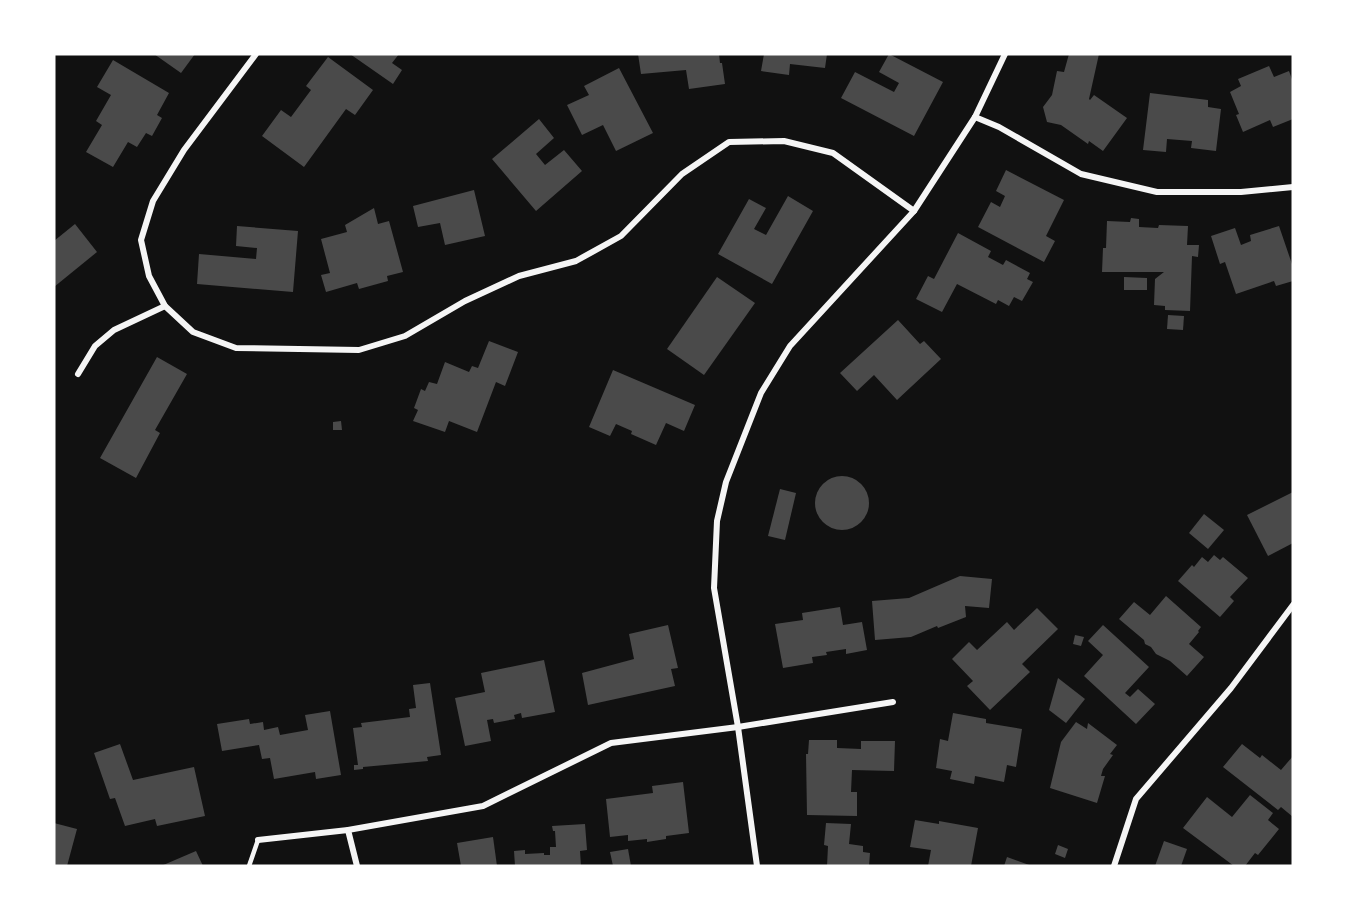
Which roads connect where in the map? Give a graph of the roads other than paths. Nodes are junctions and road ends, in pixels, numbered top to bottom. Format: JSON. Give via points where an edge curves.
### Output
{"nodes":[{"id":1,"x":256,"y":54,"type":"edge"},
{"id":2,"x":1005,"y":54,"type":"edge"},
{"id":3,"x":975,"y":117,"type":"junction"},
{"id":4,"x":1293,"y":187,"type":"edge"},
{"id":5,"x":914,"y":211,"type":"junction"},
{"id":6,"x":165,"y":306,"type":"junction"},
{"id":7,"x":78,"y":374,"type":"dead end"},
{"id":8,"x":1293,"y":605,"type":"edge"},
{"id":9,"x":893,"y":702,"type":"dead end"},
{"id":10,"x":738,"y":727,"type":"junction"},
{"id":11,"x":348,"y":830,"type":"junction"},
{"id":12,"x":258,"y":840,"type":"joint"},
{"id":13,"x":249,"y":866,"type":"edge"},
{"id":14,"x":357,"y":866,"type":"edge"},
{"id":15,"x":757,"y":866,"type":"edge"},
{"id":16,"x":1114,"y":866,"type":"edge"}],
"edges":[{"from":1,"to":6,"type":"street","via":[[184,150],[153,201],[141,240],[148,276]]},
{"from":2,"to":3,"type":"street"},
{"from":3,"to":4,"type":"street","via":[[1081,174],[1157,192],[1241,192]]},
{"from":3,"to":5,"type":"street"},
{"from":5,"to":6,"type":"street","via":[[833,153],[784,141],[729,142],[682,174],[621,236],[576,261],[519,276],[394,340],[359,350],[236,348],[194,332]]},
{"from":5,"to":10,"type":"street","via":[[790,346],[761,393],[726,482],[717,521],[714,588]]},
{"from":6,"to":7,"type":"street","via":[[114,330],[95,346]]},
{"from":8,"to":16,"type":"street","via":[[1231,688],[1136,799]]},
{"from":9,"to":10,"type":"street"},
{"from":10,"to":11,"type":"street","via":[[611,743],[483,806]]},
{"from":10,"to":15,"type":"street"},
{"from":11,"to":12,"type":"street"},
{"from":11,"to":14,"type":"street"},
{"from":12,"to":13,"type":"lane"}]}
